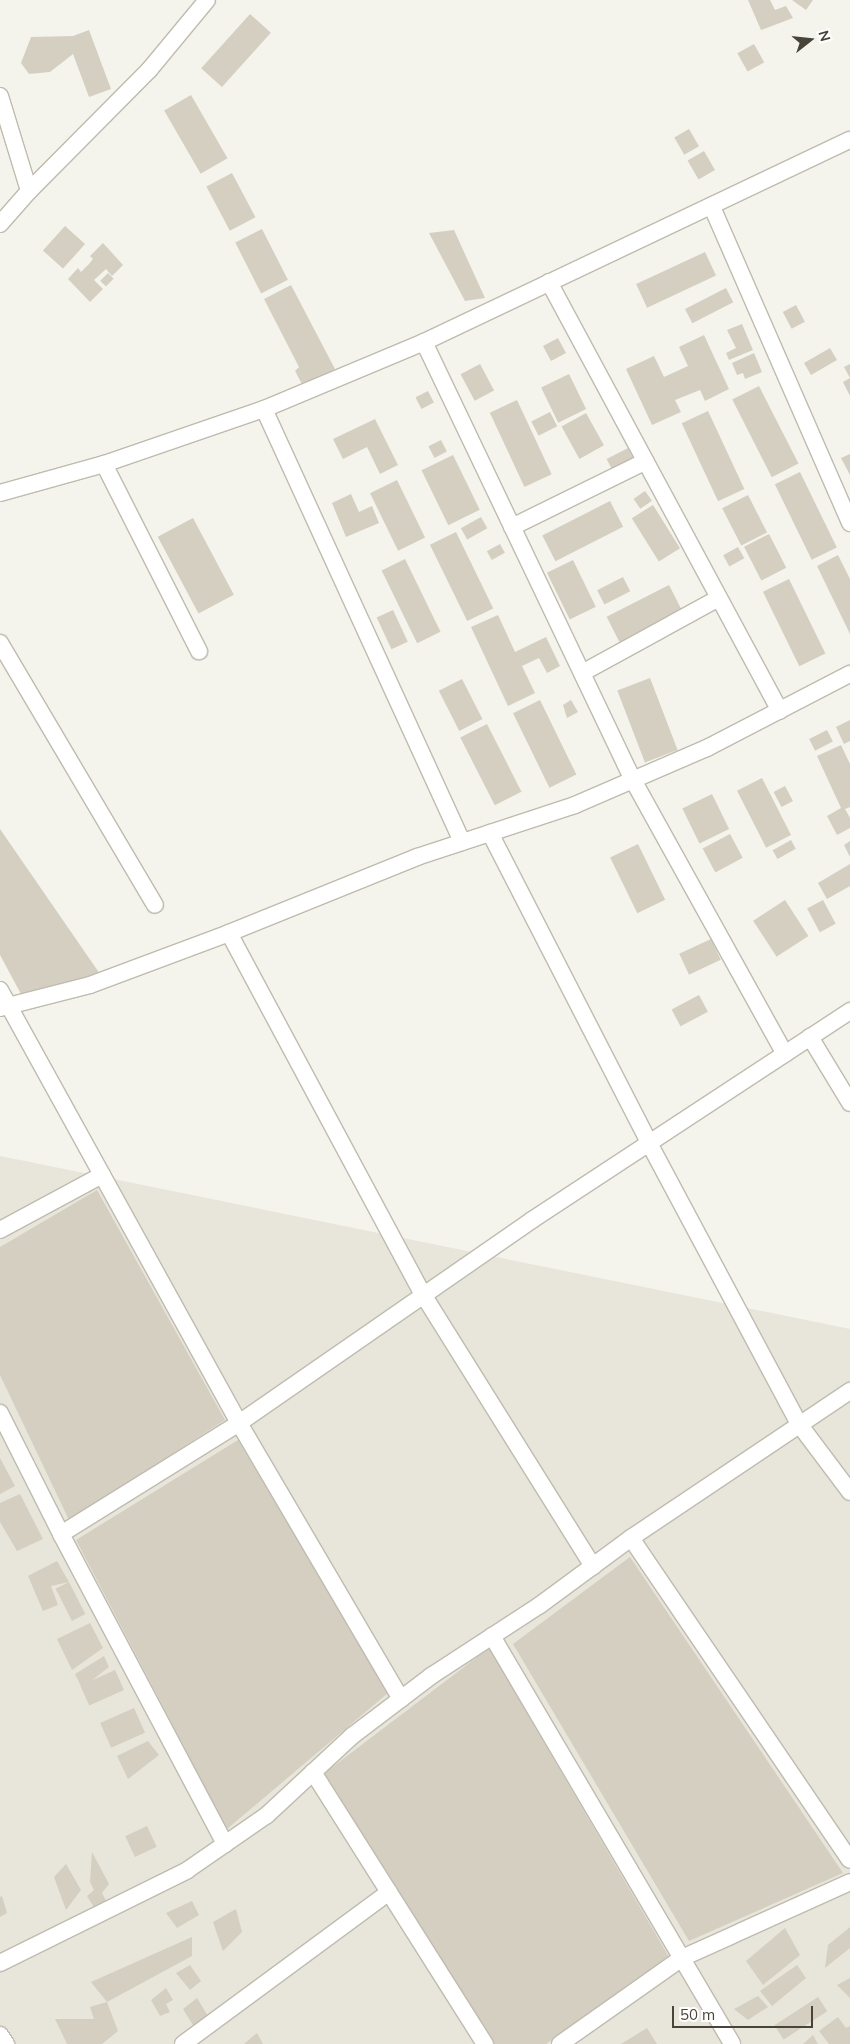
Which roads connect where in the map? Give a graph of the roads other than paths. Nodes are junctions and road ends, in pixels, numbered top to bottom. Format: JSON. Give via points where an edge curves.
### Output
{"nodes":[{"id":1,"x":207,"y":0,"type":"edge"},
{"id":2,"x":0,"y":96,"type":"edge"},
{"id":3,"x":850,"y":140,"type":"edge"},
{"id":4,"x":29,"y":191,"type":"junction"},
{"id":5,"x":712,"y":207,"type":"junction"},
{"id":6,"x":0,"y":224,"type":"edge"},
{"id":7,"x":549,"y":282,"type":"junction"},
{"id":8,"x":424,"y":342,"type":"junction"},
{"id":9,"x":264,"y":408,"type":"junction"},
{"id":10,"x":646,"y":461,"type":"junction"},
{"id":11,"x":104,"y":464,"type":"junction"},
{"id":12,"x":0,"y":493,"type":"edge"},
{"id":13,"x":850,"y":523,"type":"edge"},
{"id":14,"x":512,"y":527,"type":"junction"},
{"id":15,"x":719,"y":598,"type":"junction"},
{"id":16,"x":0,"y":643,"type":"edge"},
{"id":17,"x":200,"y":651,"type":"dead end"},
{"id":18,"x":582,"y":673,"type":"junction"},
{"id":19,"x":850,"y":674,"type":"edge"},
{"id":20,"x":780,"y":711,"type":"junction"},
{"id":21,"x":633,"y":780,"type":"junction"},
{"id":22,"x":490,"y":833,"type":"junction"},
{"id":23,"x":462,"y":842,"type":"junction"},
{"id":24,"x":155,"y":905,"type":"dead end"},
{"id":25,"x":229,"y":932,"type":"junction"},
{"id":26,"x":0,"y":990,"type":"edge"},
{"id":27,"x":4,"y":1007,"type":"edge"},
{"id":28,"x":850,"y":1011,"type":"edge"},
{"id":29,"x":810,"y":1037,"type":"junction"},
{"id":30,"x":785,"y":1054,"type":"junction"},
{"id":31,"x":850,"y":1103,"type":"edge"},
{"id":32,"x":648,"y":1143,"type":"junction"},
{"id":33,"x":102,"y":1175,"type":"junction"},
{"id":34,"x":0,"y":1230,"type":"edge"},
{"id":35,"x":424,"y":1296,"type":"junction"},
{"id":36,"x":850,"y":1391,"type":"edge"},
{"id":37,"x":0,"y":1413,"type":"edge"},
{"id":38,"x":239,"y":1423,"type":"junction"},
{"id":39,"x":799,"y":1424,"type":"junction"},
{"id":40,"x":850,"y":1492,"type":"edge"},
{"id":41,"x":61,"y":1534,"type":"junction"},
{"id":42,"x":632,"y":1538,"type":"junction"},
{"id":43,"x":593,"y":1566,"type":"junction"},
{"id":44,"x":492,"y":1636,"type":"junction"},
{"id":45,"x":402,"y":1698,"type":"junction"},
{"id":46,"x":312,"y":1772,"type":"junction"},
{"id":47,"x":225,"y":1844,"type":"junction"},
{"id":48,"x":850,"y":1860,"type":"edge"},
{"id":49,"x":850,"y":1882,"type":"edge"},
{"id":50,"x":389,"y":1892,"type":"junction"},
{"id":51,"x":682,"y":1958,"type":"junction"},
{"id":52,"x":0,"y":1963,"type":"edge"},
{"id":53,"x":0,"y":2035,"type":"edge"},
{"id":54,"x":6,"y":2044,"type":"edge"},
{"id":55,"x":183,"y":2044,"type":"edge"},
{"id":56,"x":485,"y":2044,"type":"edge"},
{"id":57,"x":560,"y":2044,"type":"edge"},
{"id":58,"x":732,"y":2044,"type":"edge"}],
"edges":[{"from":1,"to":4,"type":"street","via":[[150,69]]},
{"from":2,"to":4,"type":"street"},
{"from":3,"to":5,"type":"street"},
{"from":4,"to":6,"type":"street"},
{"from":5,"to":7,"type":"street"},
{"from":5,"to":13,"type":"street"},
{"from":7,"to":8,"type":"street"},
{"from":7,"to":10,"type":"street"},
{"from":8,"to":9,"type":"street"},
{"from":8,"to":14,"type":"street"},
{"from":9,"to":11,"type":"street"},
{"from":9,"to":23,"type":"street"},
{"from":10,"to":14,"type":"street"},
{"from":10,"to":15,"type":"street"},
{"from":11,"to":12,"type":"street"},
{"from":11,"to":17,"type":"street"},
{"from":14,"to":18,"type":"street"},
{"from":15,"to":18,"type":"street"},
{"from":15,"to":20,"type":"street"},
{"from":16,"to":24,"type":"street"},
{"from":18,"to":21,"type":"street"},
{"from":19,"to":20,"type":"street"},
{"from":20,"to":21,"type":"street"},
{"from":21,"to":22,"type":"street","via":[[575,805]]},
{"from":21,"to":30,"type":"street"},
{"from":22,"to":23,"type":"street"},
{"from":22,"to":32,"type":"street"},
{"from":23,"to":25,"type":"street","via":[[416,857]]},
{"from":25,"to":27,"type":"street","via":[[90,985]]},
{"from":25,"to":35,"type":"street"},
{"from":26,"to":27,"type":"street"},
{"from":27,"to":33,"type":"street"},
{"from":28,"to":29,"type":"street"},
{"from":29,"to":30,"type":"street"},
{"from":29,"to":31,"type":"street"},
{"from":30,"to":32,"type":"street"},
{"from":32,"to":35,"type":"street"},
{"from":32,"to":39,"type":"street"},
{"from":33,"to":34,"type":"street"},
{"from":33,"to":38,"type":"street"},
{"from":35,"to":38,"type":"street"},
{"from":35,"to":43,"type":"street"},
{"from":36,"to":39,"type":"street"},
{"from":37,"to":41,"type":"street"},
{"from":38,"to":41,"type":"street"},
{"from":38,"to":45,"type":"street"},
{"from":39,"to":40,"type":"street"},
{"from":39,"to":42,"type":"street"},
{"from":41,"to":47,"type":"street"},
{"from":42,"to":43,"type":"street"},
{"from":42,"to":48,"type":"street"},
{"from":43,"to":44,"type":"street"},
{"from":44,"to":45,"type":"street"},
{"from":44,"to":51,"type":"street"},
{"from":45,"to":46,"type":"street"},
{"from":46,"to":47,"type":"street","via":[[267,1814]]},
{"from":46,"to":50,"type":"street"},
{"from":47,"to":52,"type":"street","via":[[186,1871]]},
{"from":49,"to":51,"type":"street"},
{"from":50,"to":55,"type":"street"},
{"from":50,"to":56,"type":"street"},
{"from":51,"to":57,"type":"street"},
{"from":51,"to":58,"type":"street"},
{"from":53,"to":54,"type":"street"}]}
